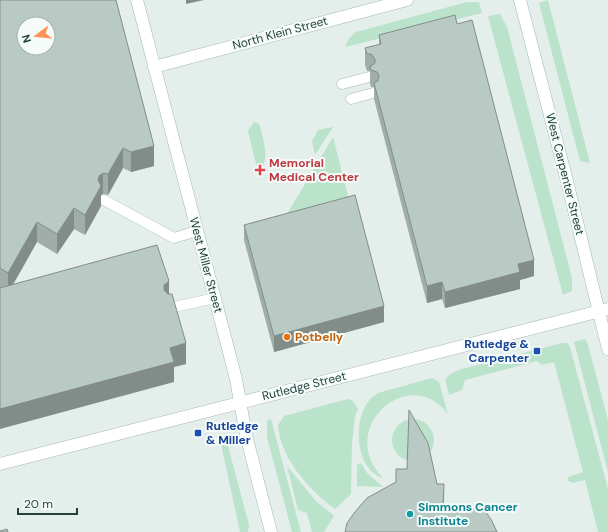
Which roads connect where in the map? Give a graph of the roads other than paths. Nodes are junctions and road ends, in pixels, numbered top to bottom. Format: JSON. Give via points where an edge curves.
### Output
{"nodes":[{"id":1,"x":137,"y":0,"type":"edge"},
{"id":2,"x":407,"y":0,"type":"edge"},
{"id":3,"x":520,"y":0,"type":"edge"},
{"id":4,"x":154,"y":67,"type":"junction"},
{"id":5,"x":369,"y":77,"type":"edge"},
{"id":6,"x":342,"y":84,"type":"dead end"},
{"id":7,"x":373,"y":93,"type":"edge"},
{"id":8,"x":351,"y":99,"type":"dead end"},
{"id":9,"x":104,"y":200,"type":"dead end"},
{"id":10,"x":197,"y":231,"type":"junction"},
{"id":11,"x":215,"y":298,"type":"junction"},
{"id":12,"x":170,"y":308,"type":"edge"},
{"id":13,"x":603,"y":310,"type":"edge"},
{"id":14,"x":608,"y":349,"type":"edge"},
{"id":15,"x":239,"y":402,"type":"junction"},
{"id":16,"x":0,"y":464,"type":"edge"},
{"id":17,"x":271,"y":532,"type":"edge"}],
"edges":[{"from":1,"to":4,"type":"street","name":"West Miller Street"},
{"from":2,"to":4,"type":"street","name":"North Klein Street"},
{"from":3,"to":13,"type":"street","name":"West Carpenter Street"},
{"from":4,"to":10,"type":"street","name":"West Miller Street"},
{"from":5,"to":6,"type":"lane"},
{"from":7,"to":8,"type":"lane"},
{"from":9,"to":10,"type":"lane","via":[[174,238]]},
{"from":10,"to":11,"type":"street","name":"West Miller Street"},
{"from":11,"to":12,"type":"lane"},
{"from":11,"to":15,"type":"street","name":"West Miller Street","via":[[236,379]]},
{"from":13,"to":14,"type":"street","name":"West Carpenter Street"},
{"from":13,"to":15,"type":"street","name":"Rutledge Street"},
{"from":15,"to":16,"type":"street","name":"Rutledge Street"},
{"from":15,"to":17,"type":"street","name":"West Miller Street"}]}
